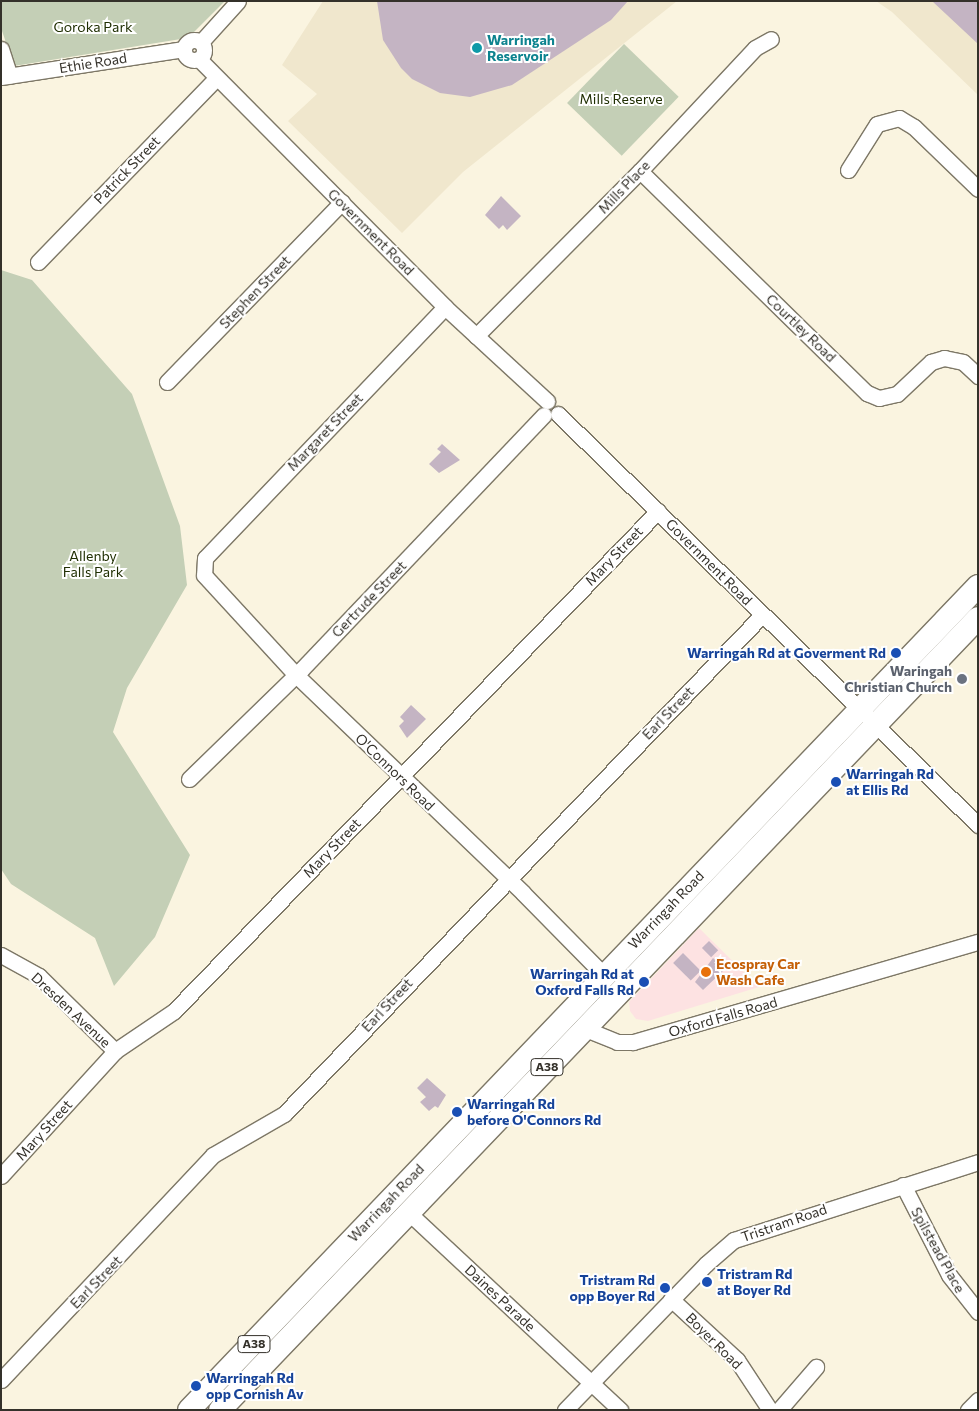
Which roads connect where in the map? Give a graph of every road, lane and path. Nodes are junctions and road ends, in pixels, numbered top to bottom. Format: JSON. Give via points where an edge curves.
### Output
{"nodes":[{"id":1,"x":238,"y":1,"type":"edge"},
{"id":2,"x":771,"y":39,"type":"dead end"},
{"id":3,"x":201,"y":42,"type":"junction"},
{"id":4,"x":1,"y":49,"type":"edge"},
{"id":5,"x":184,"y":49,"type":"junction"},
{"id":6,"x":199,"y":59,"type":"junction"},
{"id":7,"x":6,"y":77,"type":"edge"},
{"id":8,"x":216,"y":78,"type":"junction"},
{"id":9,"x":848,"y":170,"type":"dead end"},
{"id":10,"x":640,"y":171,"type":"junction"},
{"id":11,"x":978,"y":189,"type":"edge"},
{"id":12,"x":342,"y":202,"type":"junction"},
{"id":13,"x":38,"y":262,"type":"dead end"},
{"id":14,"x":445,"y":307,"type":"junction"},
{"id":15,"x":476,"y":336,"type":"junction"},
{"id":16,"x":975,"y":368,"type":"edge"},
{"id":17,"x":167,"y":382,"type":"dead end"},
{"id":18,"x":550,"y":410,"type":"junction"},
{"id":19,"x":658,"y":511,"type":"junction"},
{"id":20,"x":206,"y":558,"type":"joint"},
{"id":21,"x":978,"y":586,"type":"edge"},
{"id":22,"x":762,"y":615,"type":"junction"},
{"id":23,"x":978,"y":618,"type":"edge"},
{"id":24,"x":296,"y":674,"type":"junction"},
{"id":25,"x":859,"y":710,"type":"junction"},
{"id":26,"x":876,"y":725,"type":"junction"},
{"id":27,"x":400,"y":778,"type":"junction"},
{"id":28,"x":189,"y":779,"type":"dead end"},
{"id":29,"x":978,"y":825,"type":"edge"},
{"id":30,"x":507,"y":879,"type":"junction"},
{"id":31,"x":978,"y":942,"type":"edge"},
{"id":32,"x":1,"y":955,"type":"edge"},
{"id":33,"x":604,"y":975,"type":"junction"},
{"id":34,"x":583,"y":1028,"type":"junction"},
{"id":35,"x":115,"y":1051,"type":"junction"},
{"id":36,"x":978,"y":1162,"type":"edge"},
{"id":37,"x":1,"y":1176,"type":"edge"},
{"id":38,"x":903,"y":1184,"type":"junction"},
{"id":39,"x":409,"y":1213,"type":"junction"},
{"id":40,"x":671,"y":1299,"type":"junction"},
{"id":41,"x":978,"y":1312,"type":"edge"},
{"id":42,"x":816,"y":1367,"type":"dead end"},
{"id":43,"x":1,"y":1380,"type":"edge"},
{"id":44,"x":591,"y":1382,"type":"junction"},
{"id":45,"x":978,"y":1400,"type":"edge"},
{"id":46,"x":190,"y":1410,"type":"edge"},
{"id":47,"x":220,"y":1410,"type":"edge"},
{"id":48,"x":565,"y":1410,"type":"edge"},
{"id":49,"x":620,"y":1410,"type":"edge"},
{"id":50,"x":770,"y":1410,"type":"edge"},
{"id":51,"x":779,"y":1410,"type":"edge"},
{"id":52,"x":968,"y":1410,"type":"edge"}],
"edges":[{"from":1,"to":3,"type":"street"},
{"from":2,"to":10,"type":"street","name":"Mills Place","via":[[755,48]]},
{"from":3,"to":5,"type":"street","via":[[192,40]]},
{"from":3,"to":6,"type":"street","via":[[204,51]]},
{"from":4,"to":7,"type":"street"},
{"from":5,"to":6,"type":"street","via":[[190,60]]},
{"from":5,"to":7,"type":"street","name":"Ethie Road"},
{"from":6,"to":8,"type":"street","name":"Government Road"},
{"from":8,"to":12,"type":"street","name":"Government Road"},
{"from":8,"to":13,"type":"street","name":"Patrick Street"},
{"from":9,"to":11,"type":"street","via":[[877,124],[899,118],[914,127]]},
{"from":10,"to":15,"type":"street","name":"Mills Place"},
{"from":10,"to":16,"type":"street","name":"Courtley Road","via":[[867,393],[879,398],[897,394],[931,362],[944,358]]},
{"from":12,"to":14,"type":"street","name":"Government Road"},
{"from":12,"to":17,"type":"street","name":"Stephen Street"},
{"from":14,"to":15,"type":"street","name":"Government Road"},
{"from":14,"to":20,"type":"street","name":"Margaret Street"},
{"from":15,"to":18,"type":"street","name":"Government Road"},
{"from":18,"to":19,"type":"street","name":"Government Road"},
{"from":18,"to":24,"type":"street","name":"Gertrude Street"},
{"from":19,"to":22,"type":"street","name":"Government Road"},
{"from":19,"to":27,"type":"street","name":"Mary Street"},
{"from":20,"to":24,"type":"street","name":"O'Connors Road","via":[[204,575]]},
{"from":21,"to":25,"type":"highway","name":"Warringah Road","number":"A38"},
{"from":22,"to":25,"type":"street","name":"Government Road"},
{"from":22,"to":30,"type":"street","name":"Earl Street"},
{"from":23,"to":26,"type":"highway","name":"Warringah Road","number":"A38"},
{"from":24,"to":27,"type":"street","name":"O'Connors Road"},
{"from":24,"to":28,"type":"street","name":"Gertrude Street"},
{"from":25,"to":26,"type":"street","name":"Government Road"},
{"from":25,"to":33,"type":"highway","name":"Warringah Road","number":"A38"},
{"from":26,"to":29,"type":"street","name":"Government Road"},
{"from":26,"to":34,"type":"highway","name":"Warringah Road","number":"A38"},
{"from":27,"to":30,"type":"street","name":"O'Connors Road"},
{"from":27,"to":35,"type":"street","name":"Mary Street","via":[[170,1016]]},
{"from":30,"to":33,"type":"street","name":"O'Connors Road"},
{"from":30,"to":43,"type":"street","name":"Earl Street","via":[[284,1114],[213,1155]]},
{"from":31,"to":34,"type":"street","name":"Oxford Falls Road","via":[[634,1042],[617,1042]]},
{"from":32,"to":35,"type":"street","name":"Dresden Avenue","via":[[38,976]]},
{"from":33,"to":46,"type":"highway","name":"Warringah Road","number":"A38"},
{"from":34,"to":39,"type":"highway","name":"Warringah Road","number":"A38"},
{"from":35,"to":37,"type":"street","name":"Mary Street"},
{"from":36,"to":38,"type":"street","name":"Tristram Road"},
{"from":38,"to":40,"type":"street","name":"Tristram Road","via":[[734,1240]]},
{"from":38,"to":41,"type":"street","name":"Spilstead Place","via":[[949,1275]]},
{"from":39,"to":44,"type":"street","name":"Daines Parade"},
{"from":39,"to":47,"type":"highway","name":"Warringah Road","number":"A38"},
{"from":40,"to":44,"type":"street","name":"Tristram Road"},
{"from":40,"to":50,"type":"street","name":"Boyer Road","via":[[737,1360]]},
{"from":42,"to":51,"type":"street"},
{"from":44,"to":48,"type":"street","name":"Tristram Road"},
{"from":44,"to":49,"type":"street","name":"Daines Parade"},
{"from":45,"to":52,"type":"street"}]}
